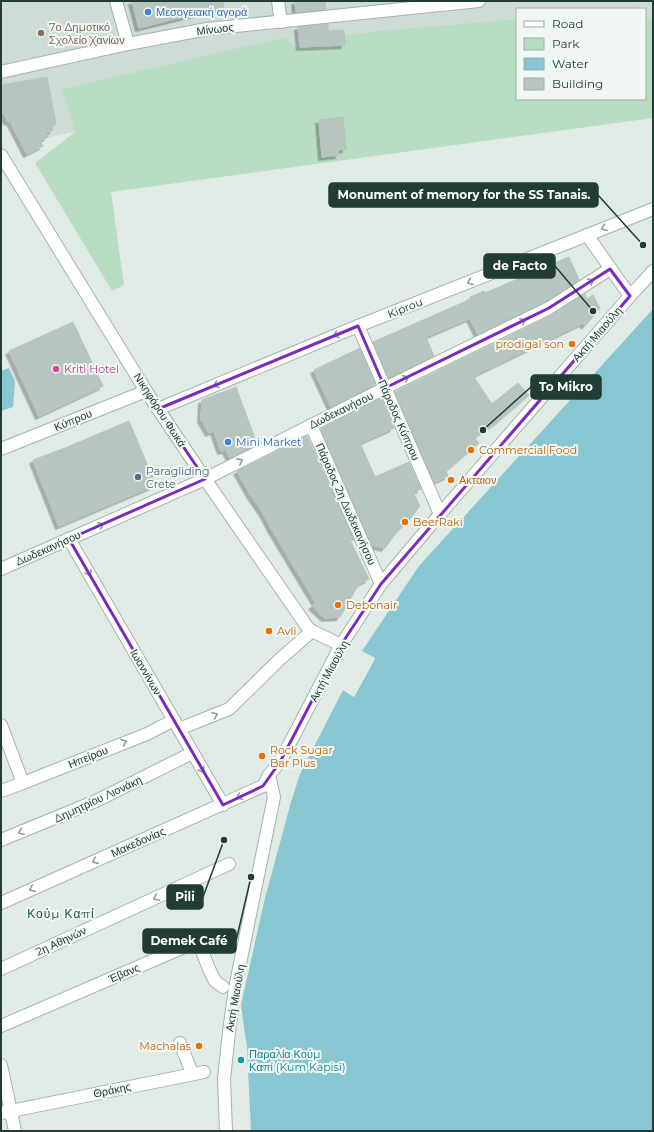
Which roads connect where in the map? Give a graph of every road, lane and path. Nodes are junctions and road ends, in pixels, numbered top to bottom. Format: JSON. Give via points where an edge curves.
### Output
{"nodes":[{"id":1,"x":116,"y":1,"type":"edge"},
{"id":2,"x":278,"y":1,"type":"edge"},
{"id":3,"x":479,"y":1,"type":"edge"},
{"id":4,"x":281,"y":22,"type":"junction"},
{"id":5,"x":128,"y":44,"type":"junction"},
{"id":6,"x":1,"y":72,"type":"edge"},
{"id":7,"x":1,"y":154,"type":"edge"},
{"id":8,"x":653,"y":209,"type":"edge"},
{"id":9,"x":587,"y":235,"type":"junction"},
{"id":10,"x":610,"y":269,"type":"junction"},
{"id":11,"x":653,"y":271,"type":"edge"},
{"id":12,"x":630,"y":296,"type":"junction"},
{"id":13,"x":358,"y":326,"type":"junction"},
{"id":14,"x":385,"y":388,"type":"junction"},
{"id":15,"x":146,"y":391,"type":"junction"},
{"id":16,"x":158,"y":409,"type":"junction"},
{"id":17,"x":311,"y":424,"type":"junction"},
{"id":18,"x":1,"y":449,"type":"edge"},
{"id":19,"x":205,"y":479,"type":"junction"},
{"id":20,"x":440,"y":514,"type":"junction"},
{"id":21,"x":69,"y":539,"type":"junction"},
{"id":22,"x":1,"y":569,"type":"edge"},
{"id":23,"x":381,"y":584,"type":"junction"},
{"id":24,"x":312,"y":631,"type":"junction"},
{"id":25,"x":342,"y":645,"type":"junction"},
{"id":26,"x":1,"y":725,"type":"edge"},
{"id":27,"x":176,"y":725,"type":"junction"},
{"id":28,"x":192,"y":753,"type":"junction"},
{"id":29,"x":269,"y":775,"type":"junction"},
{"id":30,"x":23,"y":783,"type":"junction"},
{"id":31,"x":1,"y":791,"type":"edge"},
{"id":32,"x":223,"y":805,"type":"junction"},
{"id":33,"x":1,"y":840,"type":"edge"},
{"id":34,"x":229,"y":864,"type":"dead end"},
{"id":35,"x":1,"y":903,"type":"edge"},
{"id":36,"x":2,"y":966,"type":"edge"},
{"id":37,"x":223,"y":987,"type":"dead end"},
{"id":38,"x":1,"y":1026,"type":"edge"},
{"id":39,"x":180,"y":1043,"type":"dead end"},
{"id":40,"x":1,"y":1065,"type":"edge"},
{"id":41,"x":204,"y":1072,"type":"dead end"},
{"id":42,"x":192,"y":1073,"type":"junction"},
{"id":43,"x":6,"y":1112,"type":"edge"},
{"id":44,"x":15,"y":1131,"type":"edge"},
{"id":45,"x":226,"y":1131,"type":"edge"}],
"edges":[{"from":1,"to":5,"type":"street"},
{"from":2,"to":4,"type":"street"},
{"from":3,"to":4,"type":"street","name":"Μίνωος"},
{"from":4,"to":5,"type":"street","name":"Μίνωος","via":[[207,29]]},
{"from":5,"to":6,"type":"street","name":"Μίνωος"},
{"from":7,"to":15,"type":"street","name":"Νικηφόρου Φωκά"},
{"from":8,"to":9,"type":"street","name":"Kiprou","one_way":true},
{"from":9,"to":10,"type":"street"},
{"from":9,"to":13,"type":"street","name":"Kiprou","one_way":true},
{"from":10,"to":12,"type":"street"},
{"from":14,"to":10,"type":"street","name":"Δωδεκανήσου","one_way":true,"via":[[550,308]]},
{"from":11,"to":12,"type":"street","name":"Ακτή Μιαούλη"},
{"from":12,"to":20,"type":"street","name":"Ακτή Μιαούλη"},
{"from":13,"to":14,"type":"street","name":"Πάροδος Κύπρου"},
{"from":13,"to":16,"type":"street","name":"Kiprou","one_way":true},
{"from":14,"to":17,"type":"street","name":"Δωδεκανήσου"},
{"from":14,"to":20,"type":"street","name":"Πάροδος Κύπρου"},
{"from":15,"to":16,"type":"street","name":"Νικηφόρου Φωκά"},
{"from":15,"to":18,"type":"street","name":"Κύπρου"},
{"from":16,"to":19,"type":"street","name":"Νικηφόρου Φωκά"},
{"from":19,"to":17,"type":"street","name":"Δωδεκανήσου","one_way":true},
{"from":17,"to":23,"type":"street","name":"Πάροδος 2η Δωδεκανήσου"},
{"from":21,"to":19,"type":"street","name":"Δωδεκανήσου","one_way":true},
{"from":19,"to":24,"type":"street","name":"Νικηφόρου Φωκά"},
{"from":20,"to":23,"type":"street","name":"Ακτή Μιαούλη"},
{"from":21,"to":22,"type":"street","name":"Δωδεκανήσου"},
{"from":21,"to":27,"type":"street","name":"Ιωαννίνων","one_way":true},
{"from":23,"to":25,"type":"street","name":"Ακτή Μιαούλη"},
{"from":24,"to":25,"type":"street","name":"Νικηφόρου Φωκά"},
{"from":27,"to":24,"type":"street","name":"Ηπείρου","one_way":true,"via":[[229,710]]},
{"from":25,"to":29,"type":"street","name":"Ακτή Μιαούλη","via":[[280,762]]},
{"from":26,"to":30,"type":"street"},
{"from":27,"to":28,"type":"street","name":"Ιωαννίνων"},
{"from":30,"to":27,"type":"street","name":"Ηπείρου","one_way":true},
{"from":28,"to":32,"type":"street","name":"Ιωαννίνων","one_way":true},
{"from":28,"to":33,"type":"street","name":"Δημητρίου Λιονάκη","one_way":true,"via":[[96,801]]},
{"from":29,"to":32,"type":"street","name":"Μακεδονίας","one_way":true,"via":[[263,786]]},
{"from":29,"to":45,"type":"street","name":"Ακτή Μιαούλη","via":[[274,796],[228,1032],[224,1079]]},
{"from":30,"to":31,"type":"street","name":"Ηπείρου"},
{"from":32,"to":35,"type":"street","name":"Μακεδονίας","one_way":true},
{"from":34,"to":36,"type":"street","name":"2η Αθηνών","one_way":true},
{"from":37,"to":38,"type":"street","name":"Έβανς","via":[[215,981],[198,941]]},
{"from":39,"to":42,"type":"street"},
{"from":40,"to":43,"type":"street"},
{"from":41,"to":42,"type":"street","name":"Θράκης"},
{"from":42,"to":43,"type":"street","name":"Θράκης"},
{"from":43,"to":44,"type":"street"}]}
